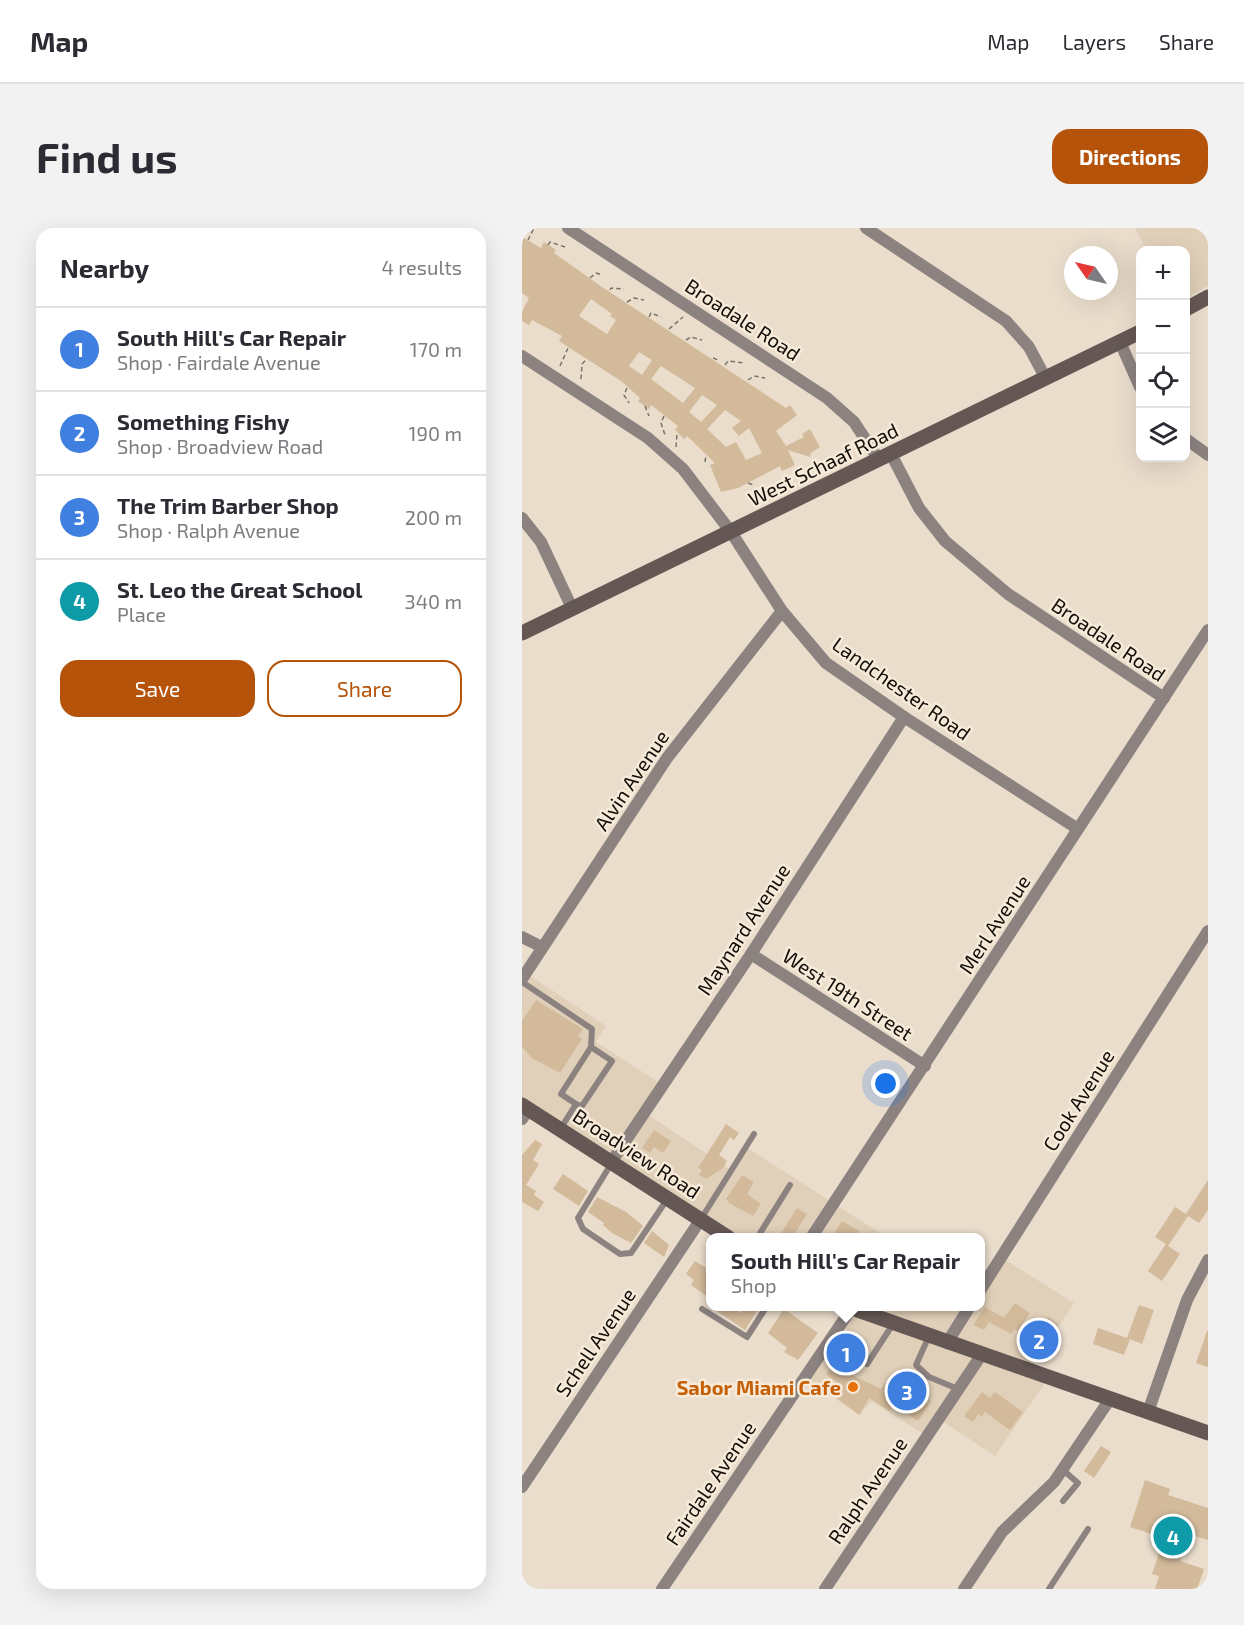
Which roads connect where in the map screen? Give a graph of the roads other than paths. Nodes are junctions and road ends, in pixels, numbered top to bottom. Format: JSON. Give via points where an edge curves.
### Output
{"nodes":[{"id":1,"x":568,"y":228,"type":"edge"},
{"id":2,"x":866,"y":228,"type":"edge"},
{"id":3,"x":1208,"y":297,"type":"edge"},
{"id":4,"x":1190,"y":306,"type":"edge"},
{"id":5,"x":1136,"y":334,"type":"edge"},
{"id":6,"x":1120,"y":342,"type":"junction"},
{"id":7,"x":522,"y":356,"type":"edge"},
{"id":8,"x":1136,"y":378,"type":"edge"},
{"id":9,"x":1046,"y":379,"type":"junction"},
{"id":10,"x":1190,"y":442,"type":"edge"},
{"id":11,"x":1208,"y":455,"type":"edge"},
{"id":12,"x":885,"y":457,"type":"junction"},
{"id":13,"x":522,"y":518,"type":"edge"},
{"id":14,"x":731,"y":532,"type":"junction"},
{"id":15,"x":572,"y":608,"type":"junction"},
{"id":16,"x":782,"y":611,"type":"junction"},
{"id":17,"x":1208,"y":630,"type":"edge"},
{"id":18,"x":522,"y":633,"type":"edge"},
{"id":19,"x":1164,"y":698,"type":"junction"},
{"id":20,"x":904,"y":717,"type":"junction"},
{"id":21,"x":1078,"y":830,"type":"junction"},
{"id":22,"x":1208,"y":931,"type":"edge"},
{"id":23,"x":522,"y":937,"type":"edge"},
{"id":24,"x":542,"y":947,"type":"junction"},
{"id":25,"x":751,"y":954,"type":"junction"},
{"id":26,"x":522,"y":980,"type":"edge"},
{"id":27,"x":591,"y":1047,"type":"junction"},
{"id":28,"x":925,"y":1066,"type":"junction"},
{"id":29,"x":576,"y":1104,"type":"junction"},
{"id":30,"x":524,"y":1111,"type":"edge"},
{"id":31,"x":560,"y":1129,"type":"junction"},
{"id":32,"x":754,"y":1134,"type":"dead end"},
{"id":33,"x":612,"y":1161,"type":"junction"},
{"id":34,"x":790,"y":1185,"type":"dead end"},
{"id":35,"x":668,"y":1197,"type":"junction"},
{"id":36,"x":701,"y":1219,"type":"junction"},
{"id":37,"x":722,"y":1233,"type":"edge"},
{"id":38,"x":760,"y":1233,"type":"edge"},
{"id":39,"x":814,"y":1233,"type":"edge"},
{"id":40,"x":1208,"y":1260,"type":"edge"},
{"id":41,"x":985,"y":1283,"type":"edge"},
{"id":42,"x":702,"y":1309,"type":"dead end"},
{"id":43,"x":764,"y":1311,"type":"edge"},
{"id":44,"x":847,"y":1311,"type":"edge"},
{"id":45,"x":858,"y":1311,"type":"edge"},
{"id":46,"x":967,"y":1311,"type":"edge"},
{"id":47,"x":892,"y":1323,"type":"junction"},
{"id":48,"x":929,"y":1336,"type":"junction"},
{"id":49,"x":947,"y":1342,"type":"junction"},
{"id":50,"x":982,"y":1354,"type":"junction"},
{"id":51,"x":867,"y":1364,"type":"dead end"},
{"id":52,"x":958,"y":1389,"type":"junction"},
{"id":53,"x":1110,"y":1399,"type":"junction"},
{"id":54,"x":1148,"y":1412,"type":"junction"},
{"id":55,"x":1208,"y":1433,"type":"edge"},
{"id":56,"x":1062,"y":1470,"type":"junction"},
{"id":57,"x":522,"y":1486,"type":"edge"},
{"id":58,"x":1063,"y":1500,"type":"dead end"},
{"id":59,"x":1088,"y":1529,"type":"dead end"},
{"id":60,"x":662,"y":1589,"type":"edge"},
{"id":61,"x":825,"y":1589,"type":"edge"},
{"id":62,"x":964,"y":1589,"type":"edge"},
{"id":63,"x":1049,"y":1589,"type":"edge"}],
"edges":[{"from":1,"to":12,"type":"street","name":"Broadale Road","via":[[827,398]]},
{"from":2,"to":9,"type":"street","via":[[1006,321],[1029,347]]},
{"from":3,"to":4,"type":"street"},
{"from":5,"to":6,"type":"street","name":"West Schaaf Road"},
{"from":6,"to":8,"type":"street"},
{"from":6,"to":9,"type":"street","name":"West Schaaf Road"},
{"from":7,"to":14,"type":"street","name":"Landchester Road","via":[[648,438],[683,469]]},
{"from":9,"to":12,"type":"street","name":"West Schaaf Road"},
{"from":10,"to":11,"type":"street"},
{"from":12,"to":14,"type":"street","name":"West Schaaf Road"},
{"from":12,"to":19,"type":"street","name":"Broadale Road","via":[[945,541],[1008,594]]},
{"from":13,"to":15,"type":"street","via":[[541,542]]},
{"from":14,"to":15,"type":"street","name":"West Schaaf Road"},
{"from":14,"to":16,"type":"street","name":"Landchester Road"},
{"from":15,"to":18,"type":"street","name":"West Schaaf Road"},
{"from":16,"to":20,"type":"street","name":"Landchester Road","via":[[826,663]]},
{"from":16,"to":24,"type":"street","name":"Alvin Avenue","via":[[667,758]]},
{"from":17,"to":19,"type":"street","name":"Merl Avenue"},
{"from":19,"to":21,"type":"street","name":"Merl Avenue"},
{"from":20,"to":21,"type":"street","name":"Landchester Road"},
{"from":20,"to":25,"type":"street","name":"Maynard Avenue"},
{"from":21,"to":28,"type":"street","name":"Merl Avenue"},
{"from":22,"to":41,"type":"street","name":"Cook Avenue"},
{"from":23,"to":24,"type":"street"},
{"from":24,"to":26,"type":"street","name":"Alvin Avenue"},
{"from":25,"to":28,"type":"street","name":"West 19th Street"},
{"from":25,"to":33,"type":"street","name":"Maynard Avenue"},
{"from":26,"to":27,"type":"lane","via":[[588,1024],[593,1031]]},
{"from":27,"to":29,"type":"lane","via":[[561,1094]]},
{"from":27,"to":29,"type":"lane","via":[[612,1061],[582,1106]]},
{"from":28,"to":39,"type":"street","name":"Merl Avenue"},
{"from":29,"to":31,"type":"lane"},
{"from":30,"to":31,"type":"street","name":"Broadview Road"},
{"from":31,"to":33,"type":"street","name":"Broadview Road"},
{"from":32,"to":36,"type":"lane"},
{"from":33,"to":35,"type":"street","name":"Broadview Road"},
{"from":33,"to":35,"type":"lane","via":[[578,1218],[583,1228],[620,1254],[631,1252]]},
{"from":34,"to":38,"type":"lane"},
{"from":35,"to":36,"type":"street","name":"Broadview Road"},
{"from":36,"to":37,"type":"street","name":"Broadview Road"},
{"from":36,"to":57,"type":"street","name":"Schell Avenue"},
{"from":40,"to":54,"type":"street","via":[[1187,1300]]},
{"from":42,"to":43,"type":"lane","via":[[747,1337]]},
{"from":44,"to":60,"type":"street","name":"Fairdale Avenue"},
{"from":45,"to":47,"type":"street"},
{"from":46,"to":49,"type":"street"},
{"from":47,"to":48,"type":"street"},
{"from":47,"to":51,"type":"lane"},
{"from":48,"to":49,"type":"street"},
{"from":48,"to":52,"type":"lane","via":[[916,1365],[929,1377]]},
{"from":49,"to":50,"type":"street"},
{"from":50,"to":52,"type":"street","name":"Ralph Avenue"},
{"from":50,"to":53,"type":"street"},
{"from":52,"to":61,"type":"street","name":"Ralph Avenue"},
{"from":53,"to":54,"type":"street"},
{"from":53,"to":56,"type":"street"},
{"from":54,"to":55,"type":"street"},
{"from":56,"to":58,"type":"lane","via":[[1078,1483]]},
{"from":56,"to":62,"type":"street","via":[[1046,1491],[1002,1532]]},
{"from":59,"to":63,"type":"lane"}]}
